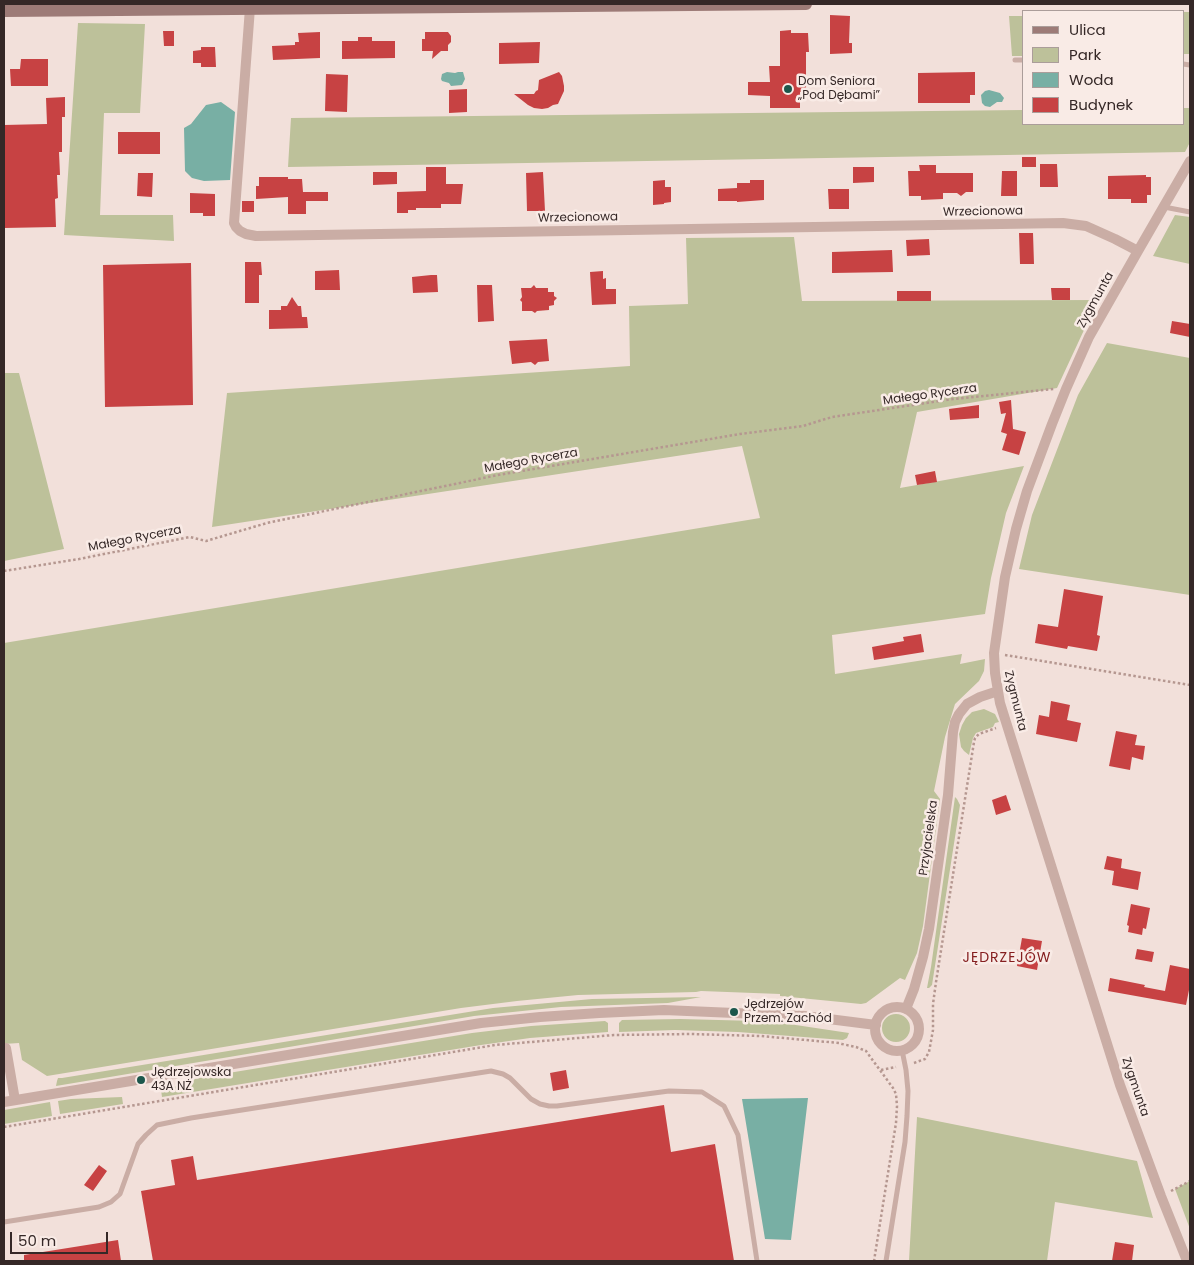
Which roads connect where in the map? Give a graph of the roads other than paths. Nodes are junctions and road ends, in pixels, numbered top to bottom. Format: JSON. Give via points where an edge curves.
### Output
{"nodes":[{"id":1,"x":806,"y":4,"type":"edge"},
{"id":2,"x":42,"y":7,"type":"edge"},
{"id":3,"x":250,"y":8,"type":"junction"},
{"id":4,"x":4,"y":11,"type":"edge"},
{"id":5,"x":1015,"y":60,"type":"dead end"},
{"id":6,"x":1022,"y":60,"type":"edge"},
{"id":7,"x":1190,"y":161,"type":"edge"},
{"id":8,"x":1163,"y":207,"type":"junction"},
{"id":9,"x":1190,"y":212,"type":"edge"},
{"id":10,"x":1138,"y":251,"type":"junction"},
{"id":11,"x":998,"y":691,"type":"junction"},
{"id":12,"x":906,"y":1009,"type":"junction"},
{"id":13,"x":876,"y":1025,"type":"junction"},
{"id":14,"x":6,"y":1048,"type":"dead end"},
{"id":15,"x":902,"y":1050,"type":"junction"},
{"id":16,"x":15,"y":1100,"type":"junction"},
{"id":17,"x":4,"y":1102,"type":"edge"},
{"id":18,"x":4,"y":1222,"type":"edge"},
{"id":19,"x":757,"y":1261,"type":"edge"},
{"id":20,"x":886,"y":1261,"type":"edge"},
{"id":21,"x":1187,"y":1261,"type":"edge"}],
"edges":[{"from":1,"to":3,"type":"street"},
{"from":2,"to":3,"type":"street"},
{"from":2,"to":4,"type":"street"},
{"from":3,"to":10,"type":"street","name":"Wrzecionowa","via":[[234,222],[246,234],[1063,223],[1086,226]]},
{"from":5,"to":6,"type":"lane"},
{"from":7,"to":8,"type":"street","name":"Zygmunta"},
{"from":8,"to":9,"type":"lane"},
{"from":8,"to":10,"type":"street","name":"Zygmunta"},
{"from":10,"to":11,"type":"street","name":"Zygmunta","via":[[1089,337],[1027,491],[1005,577],[994,653]]},
{"from":11,"to":12,"type":"street","name":"Przyjacielska","via":[[967,704],[955,722],[929,929]]},
{"from":11,"to":21,"type":"street","name":"Zygmunta","via":[[1120,1085]]},
{"from":12,"to":13,"type":"street","via":[[887,1010]]},
{"from":12,"to":15,"type":"street","via":[[918,1022],[918,1034],[913,1044]]},
{"from":13,"to":15,"type":"street","via":[[880,1042],[890,1050]]},
{"from":13,"to":16,"type":"street","via":[[805,1016],[664,1010],[540,1017],[481,1023]]},
{"from":14,"to":16,"type":"street"},
{"from":15,"to":20,"type":"lane","via":[[908,1091],[907,1116]]},
{"from":16,"to":17,"type":"street"},
{"from":18,"to":19,"type":"lane","via":[[99,1207],[111,1202],[120,1194],[138,1144],[158,1125],[491,1071],[510,1078],[531,1099],[549,1106],[669,1091],[702,1092],[724,1106],[738,1135]]}]}
